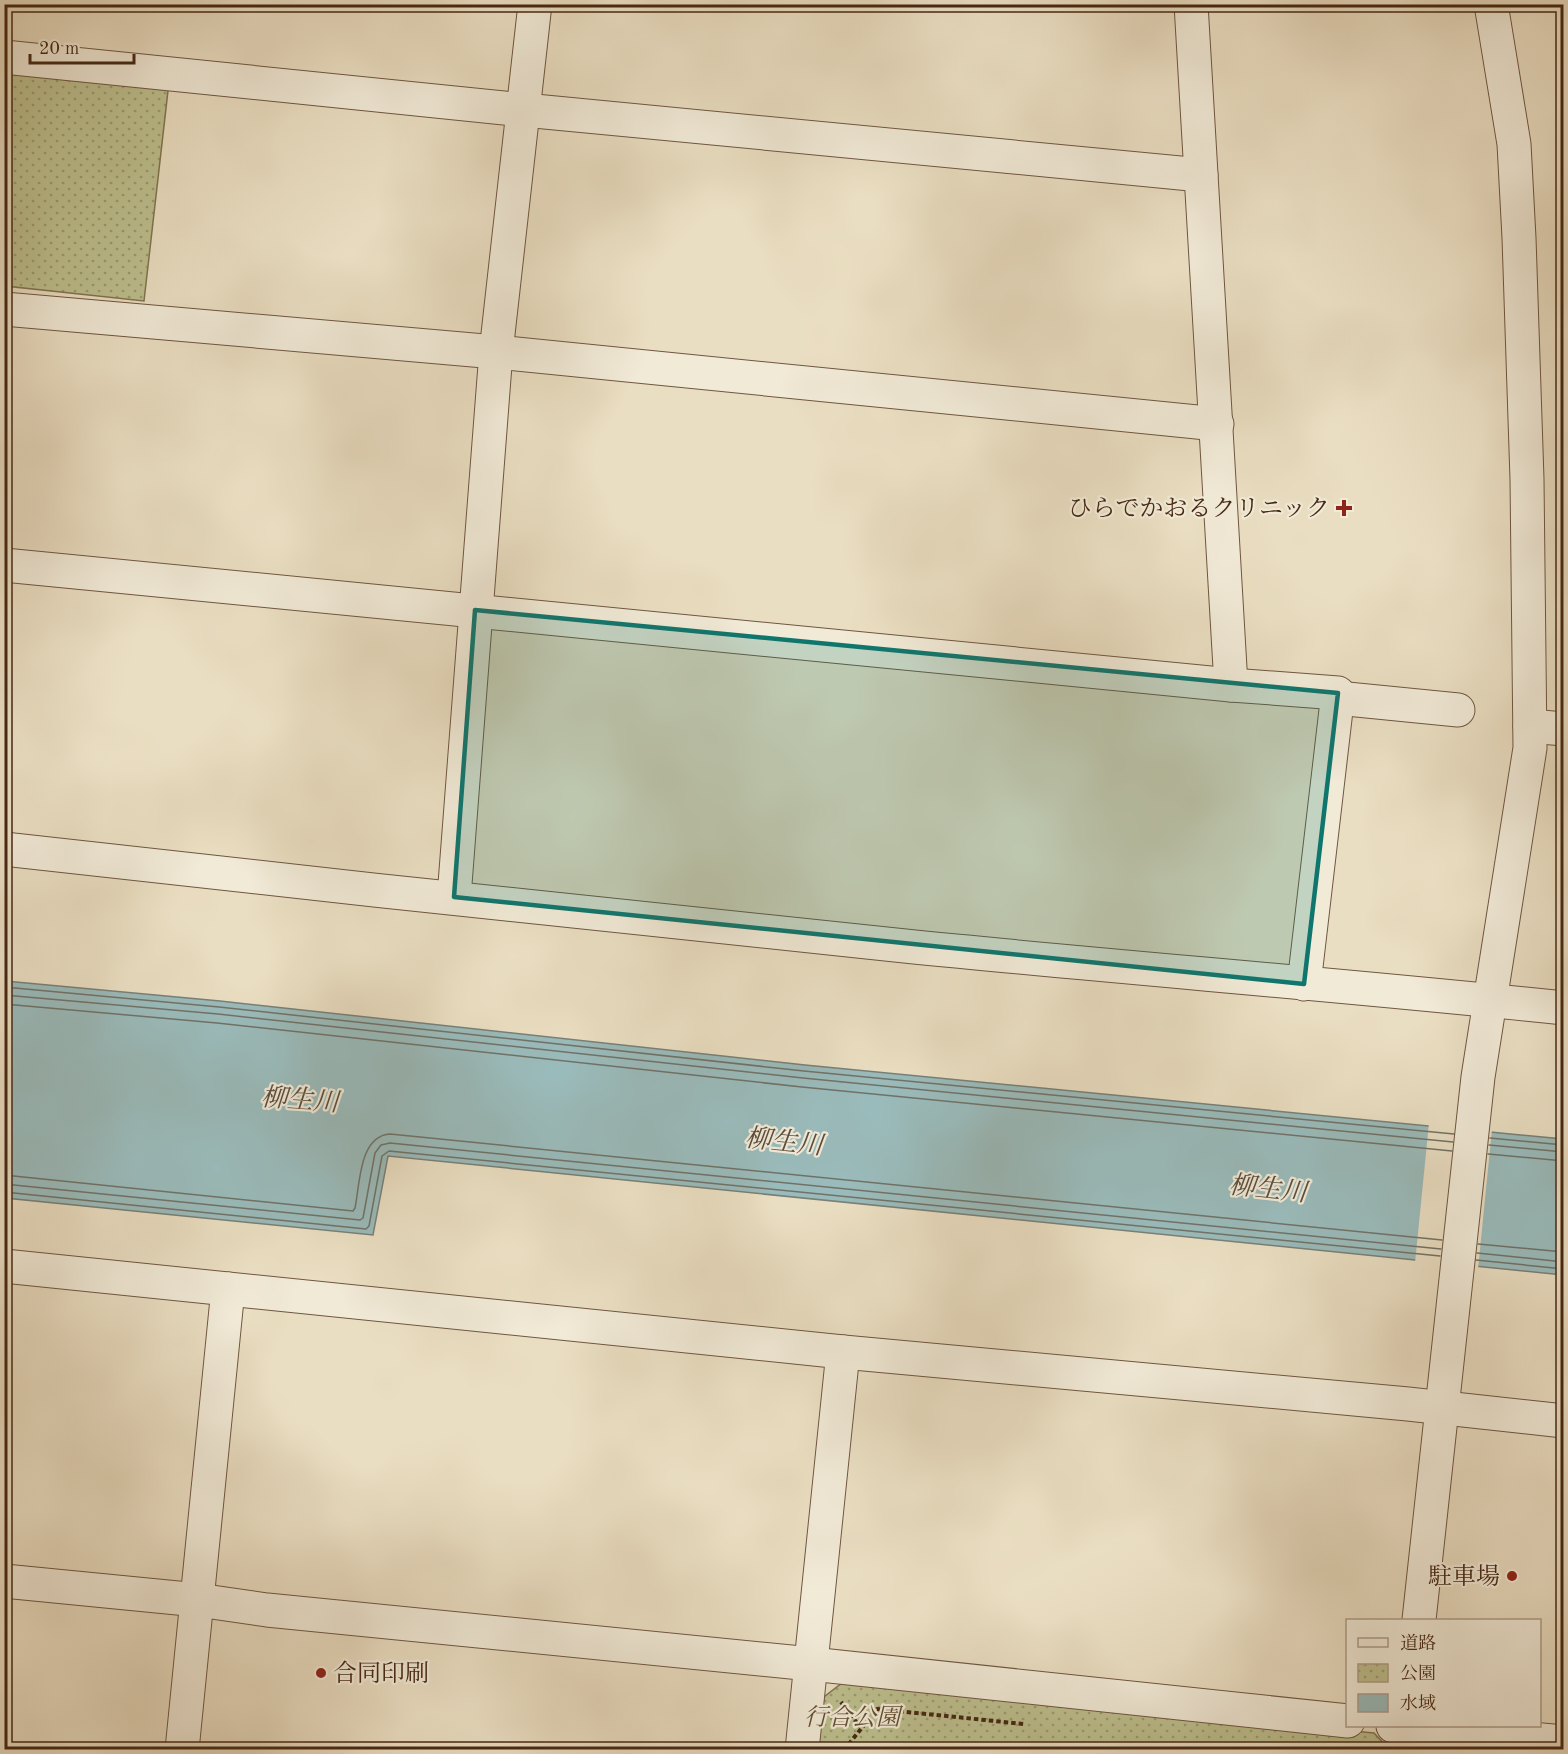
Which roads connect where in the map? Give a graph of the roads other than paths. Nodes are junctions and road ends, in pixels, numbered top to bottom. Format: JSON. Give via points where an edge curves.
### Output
{"nodes":[{"id":1,"x":535,"y":4,"type":"edge"},
{"id":2,"x":1191,"y":4,"type":"edge"},
{"id":3,"x":1491,"y":4,"type":"edge"},
{"id":4,"x":4,"y":57,"type":"edge"},
{"id":5,"x":524,"y":110,"type":"junction"},
{"id":6,"x":1201,"y":175,"type":"junction"},
{"id":7,"x":4,"y":309,"type":"edge"},
{"id":8,"x":496,"y":352,"type":"junction"},
{"id":9,"x":1217,"y":424,"type":"junction"},
{"id":10,"x":4,"y":565,"type":"edge"},
{"id":11,"x":475,"y":610,"type":"junction"},
{"id":12,"x":1232,"y":685,"type":"junction"},
{"id":13,"x":1337,"y":698,"type":"junction"},
{"id":14,"x":1458,"y":710,"type":"dead end"},
{"id":15,"x":1530,"y":726,"type":"junction"},
{"id":16,"x":1563,"y":729,"type":"edge"},
{"id":17,"x":4,"y":849,"type":"edge"},
{"id":18,"x":454,"y":897,"type":"junction"},
{"id":19,"x":1304,"y":984,"type":"junction"},
{"id":20,"x":1490,"y":1000,"type":"junction"},
{"id":21,"x":1563,"y":1008,"type":"edge"},
{"id":22,"x":4,"y":1266,"type":"edge"},
{"id":23,"x":228,"y":1289,"type":"junction"},
{"id":24,"x":843,"y":1352,"type":"junction"},
{"id":25,"x":1442,"y":1408,"type":"junction"},
{"id":26,"x":1563,"y":1421,"type":"edge"},
{"id":27,"x":4,"y":1581,"type":"edge"},
{"id":28,"x":198,"y":1599,"type":"junction"},
{"id":29,"x":1419,"y":1619,"type":"edge"},
{"id":30,"x":811,"y":1664,"type":"junction"},
{"id":31,"x":1346,"y":1721,"type":"edge"},
{"id":32,"x":1403,"y":1732,"type":"edge"},
{"id":33,"x":1563,"y":1742,"type":"edge"},
{"id":34,"x":182,"y":1749,"type":"edge"},
{"id":35,"x":802,"y":1749,"type":"edge"}],
"edges":[{"from":1,"to":5,"type":"street"},
{"from":2,"to":6,"type":"street"},
{"from":3,"to":15,"type":"street","via":[[1514,144],[1520,238]]},
{"from":4,"to":5,"type":"street"},
{"from":5,"to":6,"type":"street"},
{"from":5,"to":8,"type":"street"},
{"from":6,"to":9,"type":"street"},
{"from":7,"to":8,"type":"street"},
{"from":8,"to":9,"type":"street"},
{"from":8,"to":11,"type":"street"},
{"from":9,"to":12,"type":"street"},
{"from":10,"to":11,"type":"street"},
{"from":11,"to":12,"type":"street"},
{"from":11,"to":18,"type":"street"},
{"from":12,"to":13,"type":"street","via":[[1338,693]]},
{"from":13,"to":14,"type":"street"},
{"from":13,"to":19,"type":"street"},
{"from":15,"to":16,"type":"street"},
{"from":15,"to":20,"type":"street","via":[[1530,748]]},
{"from":17,"to":18,"type":"street"},
{"from":18,"to":19,"type":"street"},
{"from":19,"to":20,"type":"street"},
{"from":20,"to":21,"type":"street"},
{"from":20,"to":25,"type":"street"},
{"from":22,"to":23,"type":"street"},
{"from":23,"to":24,"type":"street"},
{"from":23,"to":28,"type":"street"},
{"from":24,"to":25,"type":"street"},
{"from":24,"to":30,"type":"street"},
{"from":25,"to":26,"type":"street"},
{"from":25,"to":29,"type":"street"},
{"from":27,"to":28,"type":"street"},
{"from":28,"to":30,"type":"street","via":[[267,1610]]},
{"from":28,"to":34,"type":"street"},
{"from":30,"to":31,"type":"street"},
{"from":30,"to":35,"type":"street"},
{"from":32,"to":33,"type":"street"}]}
